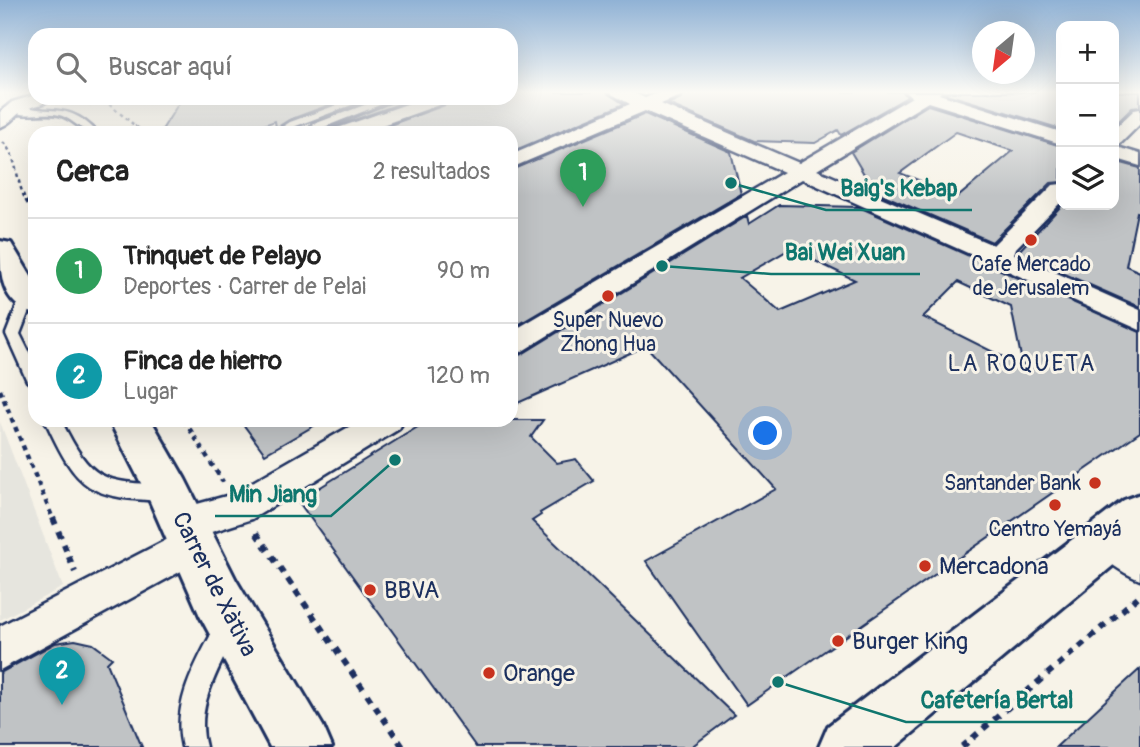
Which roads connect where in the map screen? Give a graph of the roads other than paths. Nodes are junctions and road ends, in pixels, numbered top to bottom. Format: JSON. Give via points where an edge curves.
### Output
{"nodes":[{"id":1,"x":593,"y":127,"type":"edge"},
{"id":2,"x":698,"y":127,"type":"edge"},
{"id":3,"x":870,"y":127,"type":"edge"},
{"id":4,"x":1027,"y":127,"type":"edge"},
{"id":5,"x":1056,"y":136,"type":"edge"},
{"id":6,"x":1119,"y":154,"type":"edge"},
{"id":7,"x":518,"y":159,"type":"edge"},
{"id":8,"x":1140,"y":160,"type":"edge"},
{"id":9,"x":798,"y":171,"type":"junction"},
{"id":10,"x":1056,"y":195,"type":"edge"},
{"id":11,"x":0,"y":250,"type":"edge"},
{"id":12,"x":1000,"y":257,"type":"junction"},
{"id":13,"x":1070,"y":289,"type":"junction"},
{"id":14,"x":28,"y":295,"type":"edge"},
{"id":15,"x":28,"y":306,"type":"edge"},
{"id":16,"x":1140,"y":313,"type":"edge"},
{"id":17,"x":1140,"y":321,"type":"edge"},
{"id":18,"x":518,"y":341,"type":"edge"},
{"id":19,"x":28,"y":366,"type":"edge"},
{"id":20,"x":56,"y":427,"type":"edge"},
{"id":21,"x":134,"y":427,"type":"edge"},
{"id":22,"x":376,"y":427,"type":"edge"},
{"id":23,"x":181,"y":521,"type":"junction"},
{"id":24,"x":1130,"y":539,"type":"edge"},
{"id":25,"x":231,"y":621,"type":"junction"},
{"id":26,"x":0,"y":649,"type":"edge"},
{"id":27,"x":293,"y":738,"type":"edge"},
{"id":28,"x":194,"y":747,"type":"edge"},
{"id":29,"x":849,"y":747,"type":"edge"}],
"edges":[{"from":1,"to":7,"type":"street"},
{"from":2,"to":9,"type":"street"},
{"from":3,"to":9,"type":"street"},
{"from":4,"to":5,"type":"street"},
{"from":6,"to":8,"type":"street"},
{"from":9,"to":12,"type":"street"},
{"from":9,"to":18,"type":"street"},
{"from":10,"to":12,"type":"street","via":[[1005,245]]},
{"from":11,"to":14,"type":"main road"},
{"from":12,"to":13,"type":"street"},
{"from":13,"to":16,"type":"lane"},
{"from":13,"to":17,"type":"street"},
{"from":15,"to":19,"type":"lane","via":[[13,334]]},
{"from":20,"to":23,"type":"lane","via":[[75,466],[91,482]]},
{"from":21,"to":23,"type":"main road","name":"Carrer de Xàtiva"},
{"from":22,"to":23,"type":"street","via":[[239,508]]},
{"from":23,"to":25,"type":"main road","name":"Carrer de Xàtiva"},
{"from":23,"to":26,"type":"street","via":[[88,602]]},
{"from":24,"to":29,"type":"main road"},
{"from":25,"to":27,"type":"main road","name":"Carrer de Xàtiva"},
{"from":25,"to":28,"type":"lane","via":[[189,712]]}]}
